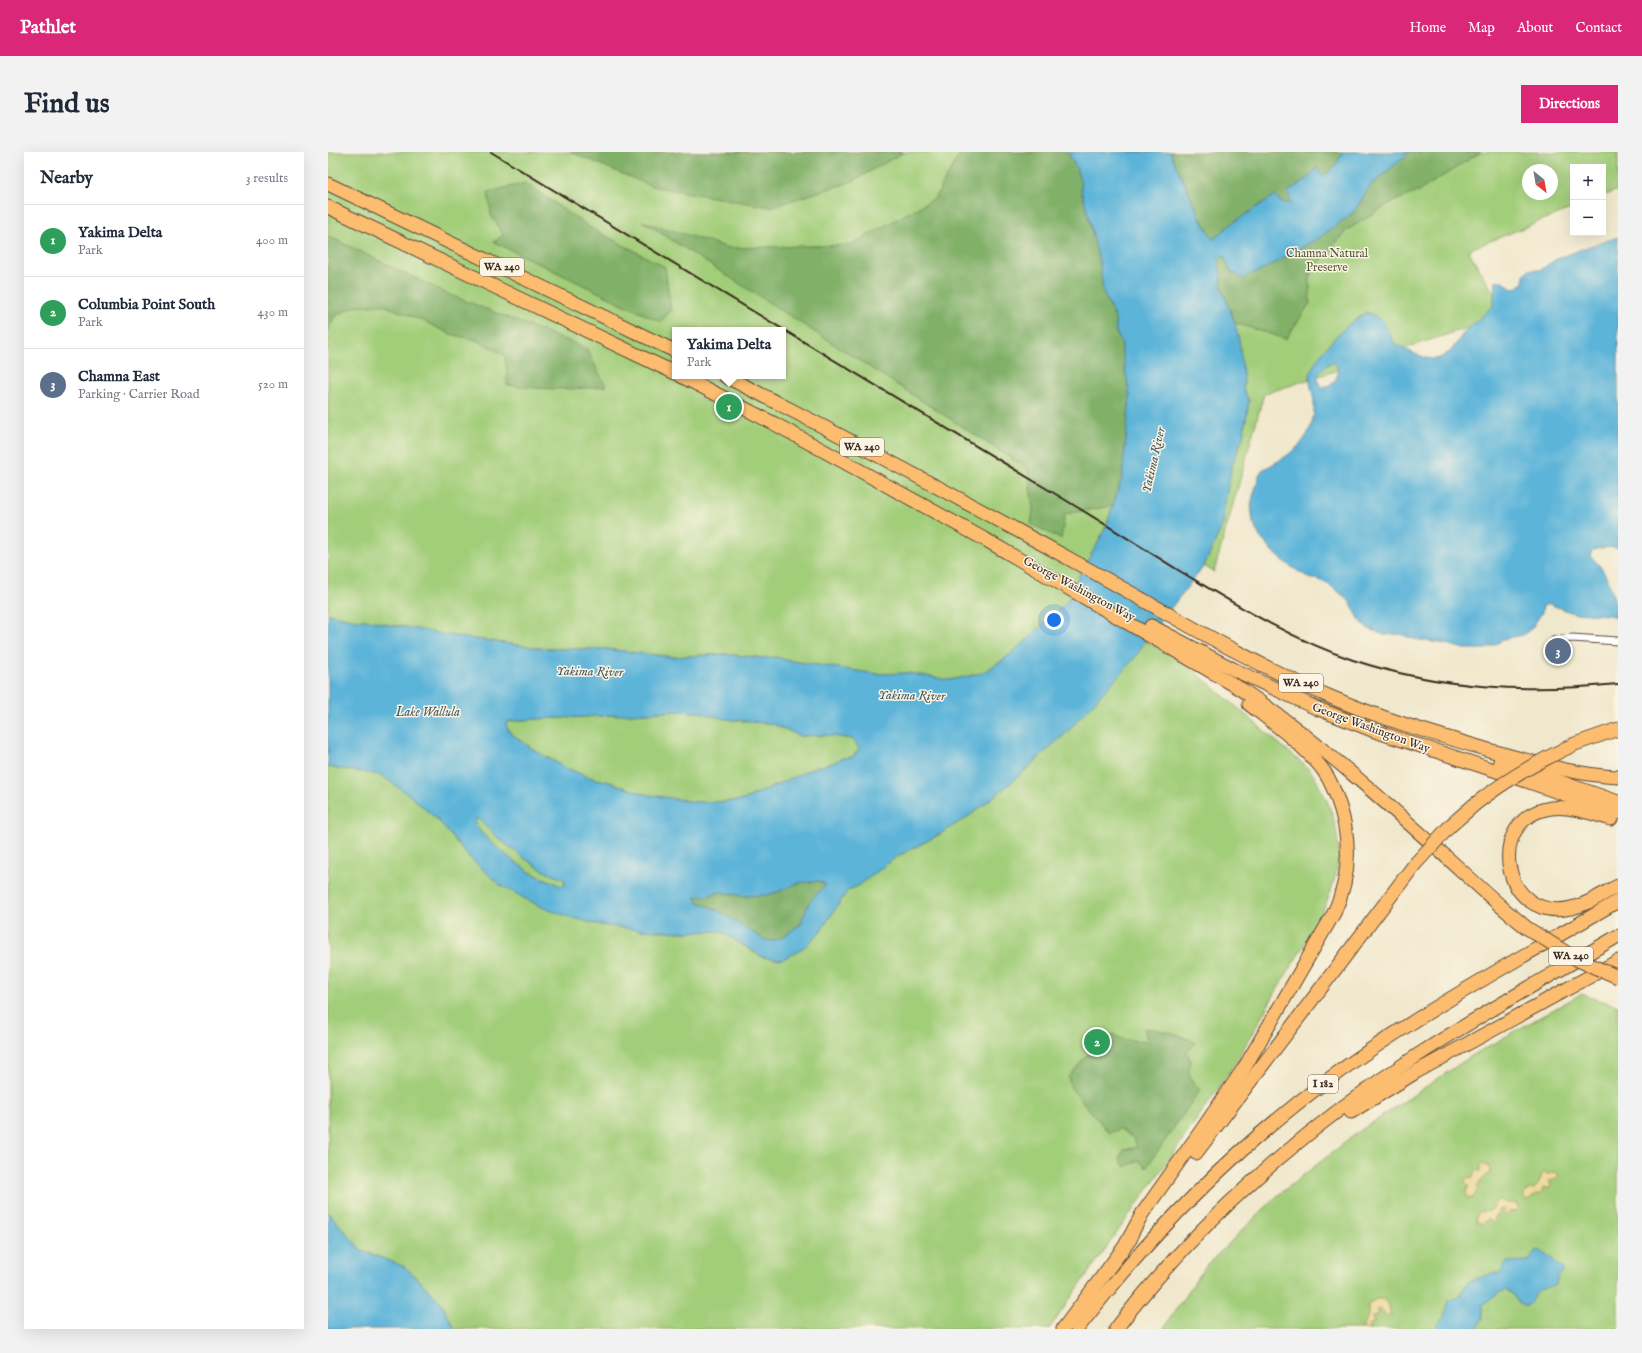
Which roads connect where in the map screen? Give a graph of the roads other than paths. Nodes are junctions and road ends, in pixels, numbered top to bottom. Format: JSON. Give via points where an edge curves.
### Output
{"nodes":[{"id":1,"x":328,"y":184,"type":"edge"},
{"id":2,"x":328,"y":207,"type":"edge"},
{"id":3,"x":672,"y":350,"type":"edge"},
{"id":4,"x":672,"y":372,"type":"edge"},
{"id":5,"x":687,"y":379,"type":"edge"},
{"id":6,"x":731,"y":379,"type":"edge"},
{"id":7,"x":1555,"y":640,"type":"dead end"},
{"id":8,"x":1618,"y":641,"type":"edge"},
{"id":9,"x":1181,"y":647,"type":"junction"},
{"id":10,"x":1192,"y":660,"type":"junction"},
{"id":11,"x":1414,"y":729,"type":"junction"},
{"id":12,"x":1618,"y":729,"type":"edge"},
{"id":13,"x":1618,"y":777,"type":"edge"},
{"id":14,"x":1618,"y":802,"type":"edge"},
{"id":15,"x":1618,"y":813,"type":"edge"},
{"id":16,"x":1618,"y":821,"type":"edge"},
{"id":17,"x":1618,"y":886,"type":"edge"},
{"id":18,"x":1618,"y":901,"type":"edge"},
{"id":19,"x":1618,"y":936,"type":"edge"},
{"id":20,"x":1618,"y":961,"type":"edge"},
{"id":21,"x":1618,"y":977,"type":"edge"},
{"id":22,"x":1245,"y":1190,"type":"junction"},
{"id":23,"x":1126,"y":1244,"type":"junction"},
{"id":24,"x":1064,"y":1329,"type":"edge"},
{"id":25,"x":1076,"y":1329,"type":"edge"},
{"id":26,"x":1116,"y":1329,"type":"edge"}],
"edges":[{"from":1,"to":3,"type":"highway","number":"WA 240"},
{"from":2,"to":4,"type":"highway","number":"WA 240"},
{"from":5,"to":9,"type":"highway","name":"George Washington Way","number":"WA 240","via":[[775,424]]},
{"from":6,"to":11,"type":"highway","number":"WA 240","via":[[998,519],[1279,674]]},
{"from":7,"to":8,"type":"street","via":[[1572,638]]},
{"from":9,"to":10,"type":"highway","number":"WA 240"},
{"from":9,"to":15,"type":"highway","name":"George Washington Way","via":[[1323,711],[1372,730]]},
{"from":10,"to":21,"type":"highway","number":"WA 240","bridge":true,"via":[[1266,706],[1313,741],[1366,784],[1527,928],[1578,960]]},
{"from":10,"to":23,"type":"highway","via":[[1305,749],[1321,766],[1344,819],[1348,844],[1347,867],[1343,890],[1334,913],[1254,1051],[1142,1214]]},
{"from":11,"to":13,"type":"highway","number":"WA 240","via":[[1563,769]]},
{"from":11,"to":14,"type":"highway","name":"George Washington Way"},
{"from":12,"to":23,"type":"highway","bridge":true,"via":[[1575,744],[1529,767],[1474,805],[1450,826],[1415,864]]},
{"from":16,"to":17,"type":"highway","via":[[1564,808],[1552,807],[1541,810],[1522,823],[1511,840],[1508,868],[1517,887],[1529,900],[1557,910],[1572,908]]},
{"from":18,"to":25,"type":"highway","number":"I 182","via":[[1406,1027],[1289,1110],[1182,1207],[1112,1284]]},
{"from":19,"to":22,"type":"highway","number":"I 182","via":[[1411,1059],[1292,1147]]},
{"from":20,"to":22,"type":"highway","via":[[1383,1091]]},
{"from":22,"to":26,"type":"highway","number":"I 182","via":[[1169,1266]]},
{"from":23,"to":24,"type":"highway"}]}
